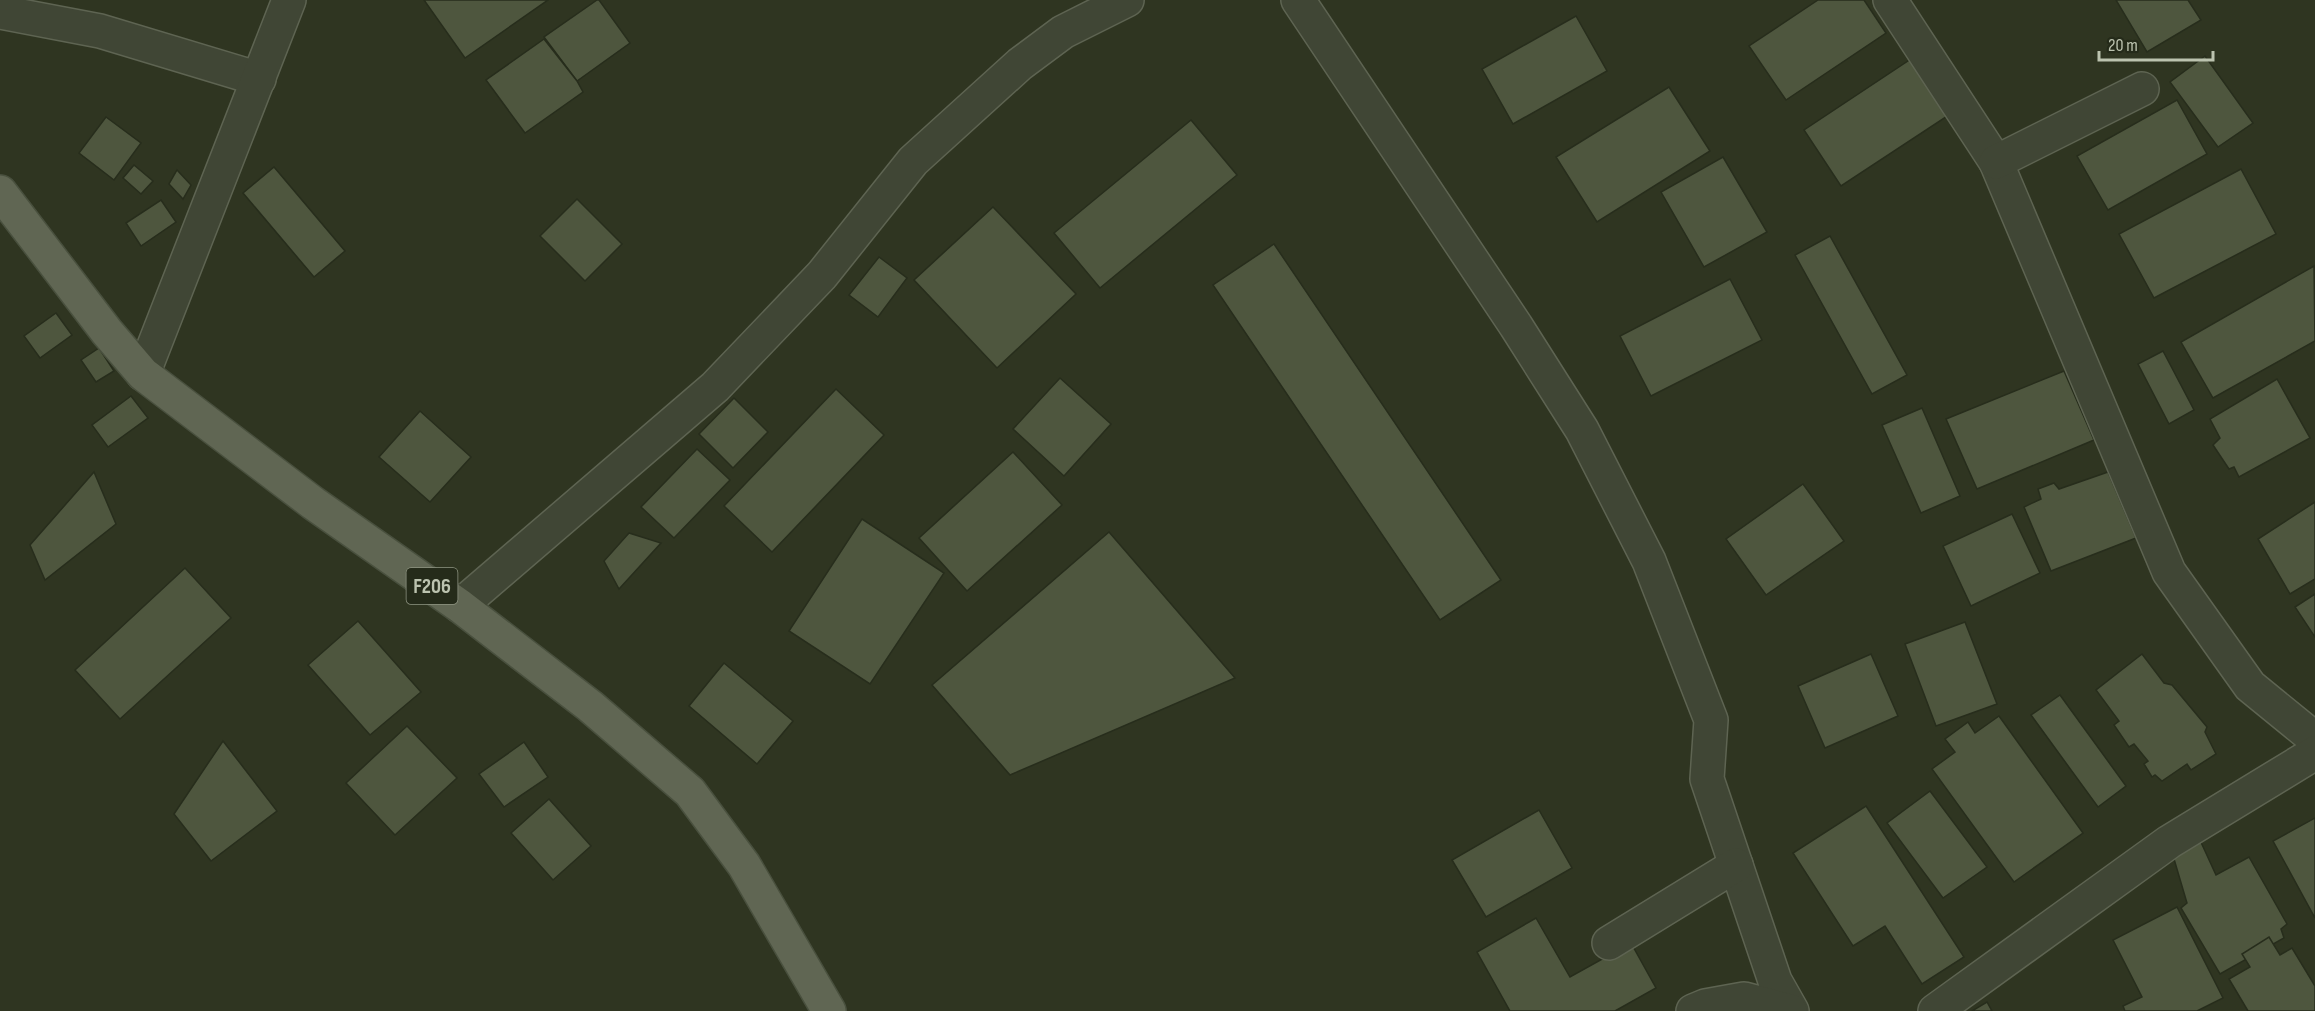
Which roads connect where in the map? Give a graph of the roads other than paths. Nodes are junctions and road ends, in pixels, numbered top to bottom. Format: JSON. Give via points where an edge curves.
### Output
{"nodes":[{"id":1,"x":289,"y":0,"type":"edge"},
{"id":2,"x":1127,"y":0,"type":"edge"},
{"id":3,"x":1298,"y":0,"type":"edge"},
{"id":4,"x":1890,"y":0,"type":"edge"},
{"id":5,"x":0,"y":12,"type":"edge"},
{"id":6,"x":259,"y":79,"type":"junction"},
{"id":7,"x":2142,"y":89,"type":"dead end"},
{"id":8,"x":1996,"y":162,"type":"junction"},
{"id":9,"x":0,"y":192,"type":"edge"},
{"id":10,"x":143,"y":374,"type":"junction"},
{"id":11,"x":460,"y":606,"type":"junction"},
{"id":12,"x":2315,"y":739,"type":"edge"},
{"id":13,"x":2315,"y":753,"type":"edge"},
{"id":14,"x":1737,"y":865,"type":"junction"},
{"id":15,"x":1609,"y":943,"type":"dead end"},
{"id":16,"x":829,"y":1011,"type":"edge"},
{"id":17,"x":1693,"y":1011,"type":"edge"},
{"id":18,"x":1791,"y":1011,"type":"edge"},
{"id":19,"x":1935,"y":1011,"type":"edge"}],
"edges":[{"from":1,"to":6,"type":"street"},
{"from":2,"to":11,"type":"street","via":[[1054,39],[1020,64],[913,162],[822,275],[715,387]]},
{"from":3,"to":14,"type":"street","via":[[1516,326],[1587,440],[1649,561],[1711,720],[1707,779]]},
{"from":4,"to":8,"type":"street"},
{"from":5,"to":6,"type":"street","via":[[100,31]]},
{"from":6,"to":10,"type":"street"},
{"from":7,"to":8,"type":"street"},
{"from":8,"to":12,"type":"street","via":[[2169,572],[2250,686]]},
{"from":9,"to":10,"type":"main road","number":"F206"},
{"from":10,"to":11,"type":"main road","number":"F206","via":[[313,503]]},
{"from":11,"to":16,"type":"main road","number":"F206","via":[[590,706],[690,792],[744,865]]},
{"from":13,"to":19,"type":"street","via":[[2169,842]]},
{"from":14,"to":15,"type":"street"},
{"from":14,"to":18,"type":"street","via":[[1775,981]]},
{"from":17,"to":18,"type":"street","via":[[1744,999]]}]}
